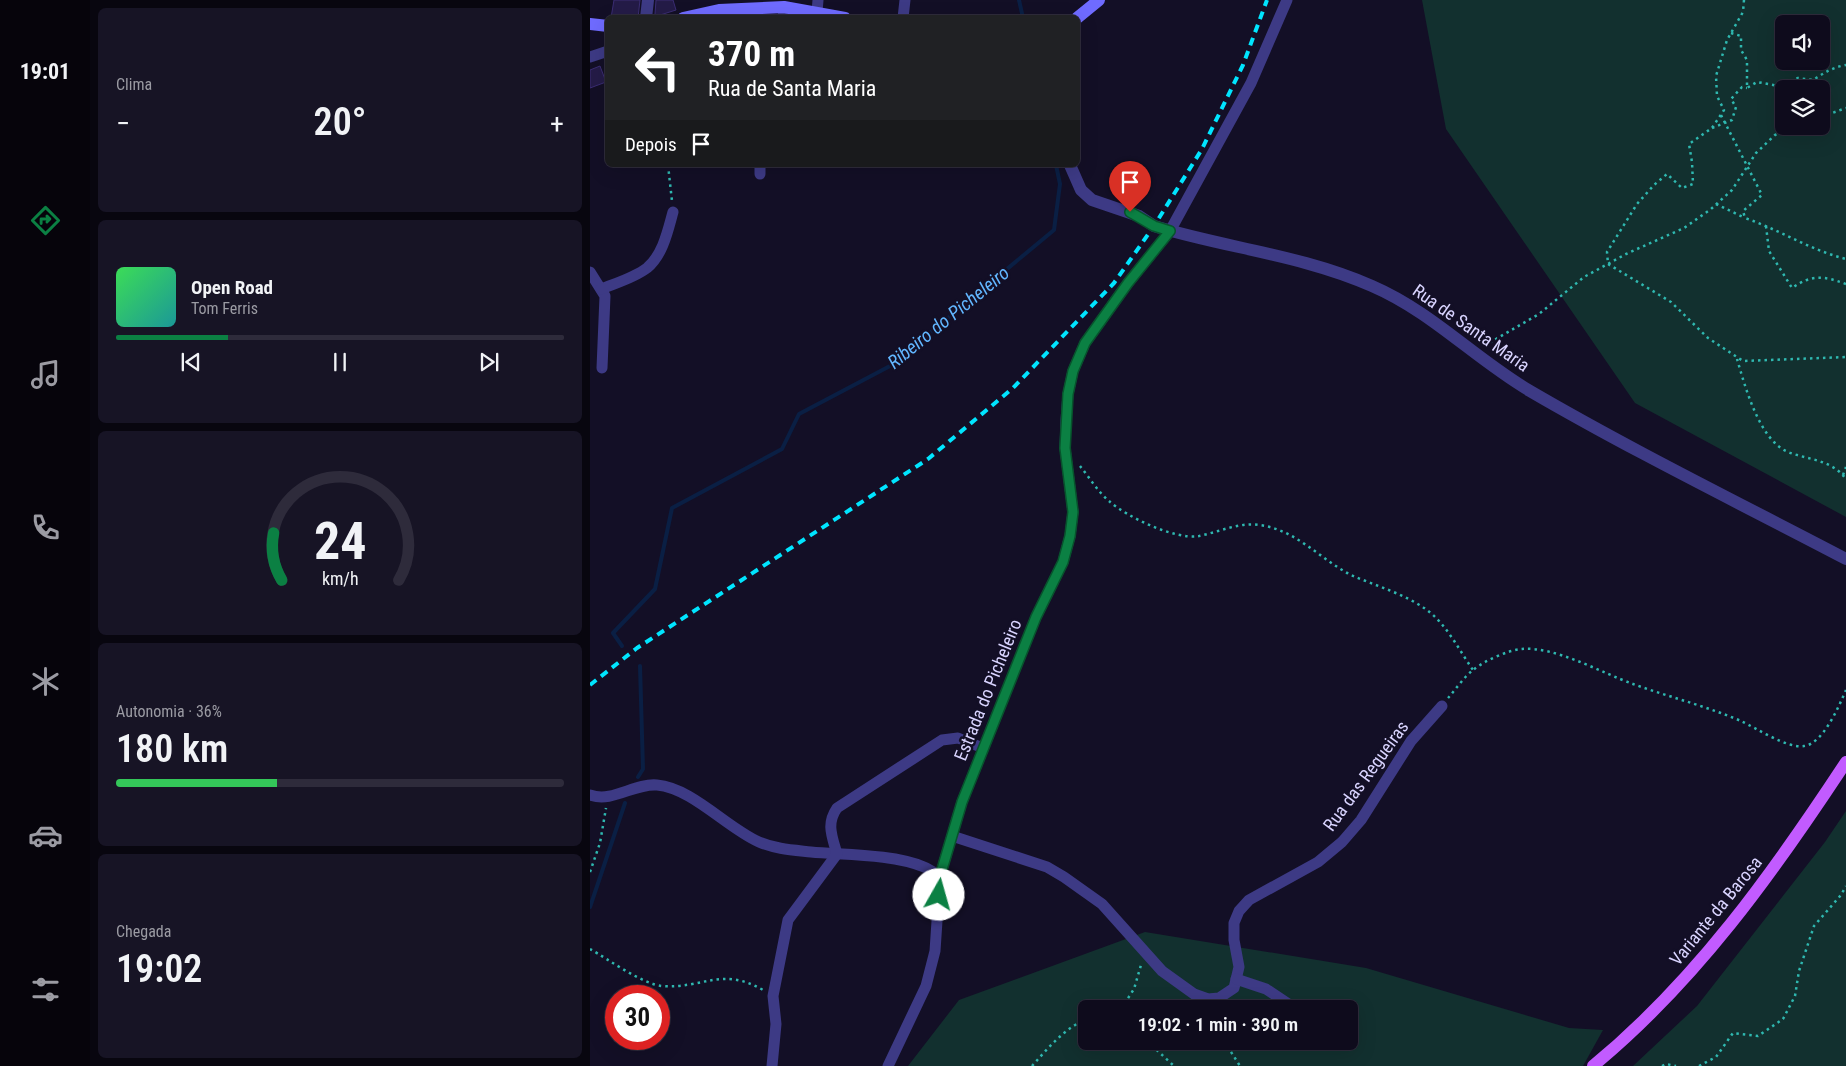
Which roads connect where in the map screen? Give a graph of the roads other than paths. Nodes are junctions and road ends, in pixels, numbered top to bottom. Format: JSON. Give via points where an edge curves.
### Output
{"nodes":[{"id":1,"x":648,"y":0,"type":"edge"},
{"id":2,"x":905,"y":0,"type":"edge"},
{"id":3,"x":1099,"y":0,"type":"edge"},
{"id":4,"x":1287,"y":0,"type":"edge"},
{"id":5,"x":817,"y":6,"type":"edge"},
{"id":6,"x":783,"y":12,"type":"edge"},
{"id":7,"x":646,"y":15,"type":"edge"},
{"id":8,"x":697,"y":15,"type":"edge"},
{"id":9,"x":838,"y":15,"type":"edge"},
{"id":10,"x":903,"y":15,"type":"edge"},
{"id":11,"x":1080,"y":16,"type":"edge"},
{"id":12,"x":590,"y":24,"type":"edge"},
{"id":13,"x":605,"y":26,"type":"edge"},
{"id":14,"x":605,"y":52,"type":"edge"},
{"id":15,"x":590,"y":57,"type":"edge"},
{"id":16,"x":1071,"y":167,"type":"edge"},
{"id":17,"x":673,"y":212,"type":"road end"},
{"id":18,"x":1170,"y":231,"type":"junction"},
{"id":19,"x":590,"y":272,"type":"edge"},
{"id":20,"x":601,"y":289,"type":"junction"},
{"id":21,"x":602,"y":368,"type":"dead end"},
{"id":22,"x":1846,"y":560,"type":"edge"},
{"id":23,"x":1442,"y":706,"type":"road end"},
{"id":24,"x":983,"y":748,"type":"junction"},
{"id":25,"x":1846,"y":762,"type":"edge"},
{"id":26,"x":590,"y":795,"type":"edge"},
{"id":27,"x":952,"y":836,"type":"junction"},
{"id":28,"x":837,"y":854,"type":"junction"},
{"id":29,"x":940,"y":876,"type":"junction"},
{"id":30,"x":1236,"y":979,"type":"junction"},
{"id":31,"x":1282,"y":1000,"type":"edge"},
{"id":32,"x":772,"y":1066,"type":"edge"},
{"id":33,"x":888,"y":1066,"type":"edge"},
{"id":34,"x":1593,"y":1066,"type":"edge"}],
"edges":[{"from":1,"to":7,"type":"street"},
{"from":2,"to":10,"type":"street"},
{"from":3,"to":11,"type":"main road"},
{"from":4,"to":18,"type":"street","name":"Estrada do Picheleiro","via":[[1250,83]]},
{"from":5,"to":6,"type":"main road"},
{"from":5,"to":9,"type":"main road"},
{"from":6,"to":8,"type":"main road","via":[[720,10]]},
{"from":12,"to":13,"type":"main road"},
{"from":14,"to":15,"type":"street"},
{"from":16,"to":18,"type":"street","name":"Rua de Santa Maria","via":[[1081,190],[1092,200],[1130,212]]},
{"from":17,"to":20,"type":"street","via":[[656,258],[647,268]]},
{"from":18,"to":22,"type":"street","name":"Rua de Santa Maria","via":[[1303,262],[1363,282],[1420,311],[1528,390]]},
{"from":18,"to":24,"type":"street","name":"Estrada do Picheleiro","via":[[1085,343],[1073,371],[1068,394],[1065,448],[1073,512],[1070,536],[1063,562],[1036,617]]},
{"from":19,"to":20,"type":"street"},
{"from":20,"to":21,"type":"street","via":[[605,296]]},
{"from":23,"to":30,"type":"street","name":"Rua das Regueiras","via":[[1411,741],[1361,820],[1342,842],[1318,862],[1249,900],[1239,911],[1234,923],[1239,967]]},
{"from":24,"to":27,"type":"street","name":"Estrada do Picheleiro"},
{"from":24,"to":28,"type":"street","via":[[958,738],[942,740],[837,808],[831,816],[831,829]]},
{"from":25,"to":34,"type":"main road","name":"Variante da Barosa","via":[[1778,864],[1721,937],[1662,1003]]},
{"from":26,"to":28,"type":"street","via":[[608,796],[657,785],[679,791],[758,842],[784,850]]},
{"from":27,"to":29,"type":"street","name":"Estrada do Picheleiro"},
{"from":27,"to":30,"type":"street","via":[[1048,867],[1064,876],[1102,904],[1162,971],[1194,994],[1208,999],[1219,998],[1234,988]]},
{"from":28,"to":29,"type":"street","via":[[894,859],[923,866]]},
{"from":28,"to":32,"type":"street","via":[[788,920],[774,996],[776,1024]]},
{"from":29,"to":33,"type":"street","name":"Estrada do Picheleiro","via":[[935,951],[926,986]]},
{"from":30,"to":31,"type":"street","via":[[1266,989]]}]}
